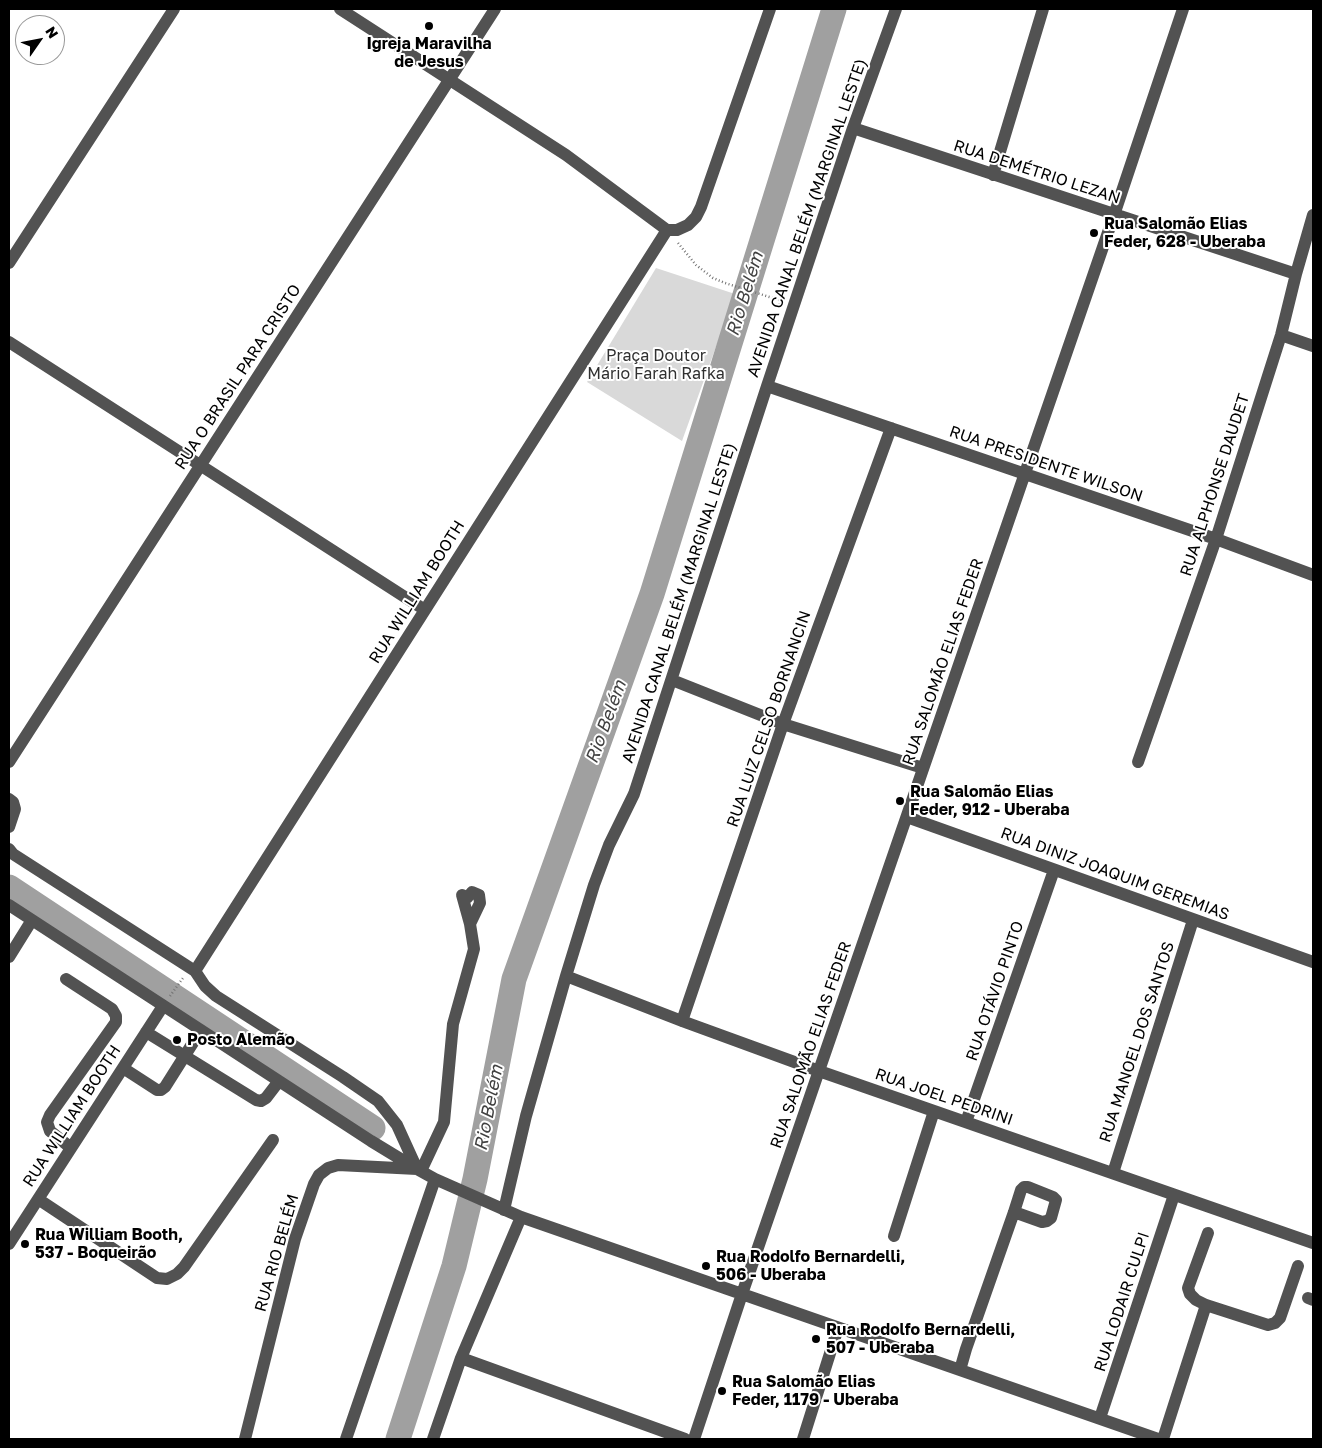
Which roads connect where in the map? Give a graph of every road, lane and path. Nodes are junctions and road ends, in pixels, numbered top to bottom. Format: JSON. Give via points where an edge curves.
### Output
{"nodes":[{"id":1,"x":174,"y":9,"type":"edge"},
{"id":2,"x":340,"y":9,"type":"edge"},
{"id":3,"x":495,"y":9,"type":"edge"},
{"id":4,"x":770,"y":9,"type":"edge"},
{"id":5,"x":896,"y":9,"type":"edge"},
{"id":6,"x":1044,"y":9,"type":"edge"},
{"id":7,"x":1184,"y":9,"type":"edge"},
{"id":8,"x":449,"y":80,"type":"junction"},
{"id":9,"x":853,"y":128,"type":"junction"},
{"id":10,"x":993,"y":175,"type":"junction"},
{"id":11,"x":1114,"y":215,"type":"junction"},
{"id":12,"x":1313,"y":215,"type":"edge"},
{"id":13,"x":667,"y":230,"type":"junction"},
{"id":14,"x":9,"y":263,"type":"edge"},
{"id":15,"x":1296,"y":274,"type":"junction"},
{"id":16,"x":779,"y":300,"type":"dead end"},
{"id":17,"x":1281,"y":335,"type":"junction"},
{"id":18,"x":9,"y":342,"type":"edge"},
{"id":19,"x":1313,"y":346,"type":"edge"},
{"id":20,"x":767,"y":386,"type":"junction"},
{"id":21,"x":891,"y":428,"type":"junction"},
{"id":22,"x":200,"y":465,"type":"junction"},
{"id":23,"x":1025,"y":474,"type":"junction"},
{"id":24,"x":1216,"y":540,"type":"junction"},
{"id":25,"x":1313,"y":575,"type":"edge"},
{"id":26,"x":425,"y":610,"type":"junction"},
{"id":27,"x":672,"y":680,"type":"junction"},
{"id":28,"x":783,"y":724,"type":"junction"},
{"id":29,"x":9,"y":762,"type":"edge"},
{"id":30,"x":1138,"y":762,"type":"dead end"},
{"id":31,"x":923,"y":768,"type":"junction"},
{"id":32,"x":9,"y":799,"type":"edge"},
{"id":33,"x":907,"y":817,"type":"junction"},
{"id":34,"x":9,"y":827,"type":"edge"},
{"id":35,"x":9,"y":849,"type":"edge"},
{"id":36,"x":1054,"y":870,"type":"junction"},
{"id":37,"x":9,"y":905,"type":"edge"},
{"id":38,"x":32,"y":920,"type":"junction"},
{"id":39,"x":1193,"y":920,"type":"junction"},
{"id":40,"x":470,"y":924,"type":"dead end"},
{"id":41,"x":9,"y":957,"type":"edge"},
{"id":42,"x":1313,"y":962,"type":"edge"},
{"id":43,"x":195,"y":971,"type":"junction"},
{"id":44,"x":566,"y":976,"type":"junction"},
{"id":45,"x":66,"y":979,"type":"dead end"},
{"id":46,"x":181,"y":979,"type":"dead end"},
{"id":47,"x":165,"y":1004,"type":"junction"},
{"id":48,"x":682,"y":1021,"type":"junction"},
{"id":49,"x":201,"y":1030,"type":"junction"},
{"id":50,"x":146,"y":1032,"type":"junction"},
{"id":51,"x":184,"y":1056,"type":"junction"},
{"id":52,"x":123,"y":1068,"type":"junction"},
{"id":53,"x":819,"y":1071,"type":"junction"},
{"id":54,"x":279,"y":1081,"type":"junction"},
{"id":55,"x":934,"y":1111,"type":"junction"},
{"id":56,"x":966,"y":1122,"type":"junction"},
{"id":57,"x":273,"y":1140,"type":"dead end"},
{"id":58,"x":71,"y":1148,"type":"junction"},
{"id":59,"x":419,"y":1170,"type":"junction"},
{"id":60,"x":1113,"y":1173,"type":"junction"},
{"id":61,"x":435,"y":1179,"type":"junction"},
{"id":62,"x":1174,"y":1195,"type":"junction"},
{"id":63,"x":38,"y":1199,"type":"junction"},
{"id":64,"x":504,"y":1210,"type":"junction"},
{"id":65,"x":1014,"y":1212,"type":"dead end"},
{"id":66,"x":521,"y":1217,"type":"junction"},
{"id":67,"x":1208,"y":1233,"type":"dead end"},
{"id":68,"x":894,"y":1236,"type":"dead end"},
{"id":69,"x":1313,"y":1243,"type":"edge"},
{"id":70,"x":9,"y":1244,"type":"edge"},
{"id":71,"x":1298,"y":1266,"type":"dead end"},
{"id":72,"x":742,"y":1294,"type":"junction"},
{"id":73,"x":1206,"y":1305,"type":"junction"},
{"id":74,"x":838,"y":1328,"type":"junction"},
{"id":75,"x":461,"y":1358,"type":"junction"},
{"id":76,"x":960,"y":1370,"type":"junction"},
{"id":77,"x":1100,"y":1418,"type":"junction"},
{"id":78,"x":1144,"y":1437,"type":"edge"},
{"id":79,"x":245,"y":1439,"type":"edge"},
{"id":80,"x":346,"y":1439,"type":"edge"},
{"id":81,"x":433,"y":1439,"type":"edge"},
{"id":82,"x":685,"y":1439,"type":"edge"},
{"id":83,"x":694,"y":1439,"type":"edge"},
{"id":84,"x":803,"y":1439,"type":"edge"},
{"id":85,"x":1158,"y":1439,"type":"edge"},
{"id":86,"x":1163,"y":1439,"type":"edge"}],
"edges":[{"from":1,"to":14,"type":"street"},
{"from":2,"to":8,"type":"street"},
{"from":3,"to":8,"type":"street","name":"RUA O BRASIL PARA CRISTO"},
{"from":4,"to":13,"type":"street","via":[[701,207],[688,225],[678,230]]},
{"from":5,"to":9,"type":"street","name":"AVENIDA CANAL BELÉM (MARGINAL LESTE)"},
{"from":6,"to":10,"type":"street"},
{"from":7,"to":11,"type":"street","name":"RUA SALOMÃO ELIAS FEDER"},
{"from":8,"to":13,"type":"street","via":[[566,155]]},
{"from":8,"to":22,"type":"street","name":"RUA O BRASIL PARA CRISTO"},
{"from":9,"to":10,"type":"street","name":"RUA DEMÉTRIO LEZAN"},
{"from":9,"to":20,"type":"street","name":"AVENIDA CANAL BELÉM (MARGINAL LESTE)"},
{"from":10,"to":11,"type":"street","name":"RUA DEMÉTRIO LEZAN"},
{"from":11,"to":15,"type":"street","name":"RUA DEMÉTRIO LEZAN"},
{"from":11,"to":23,"type":"street","name":"RUA SALOMÃO ELIAS FEDER"},
{"from":12,"to":15,"type":"street","name":"RUA ALPHONSE DAUDET"},
{"from":13,"to":16,"type":"path","via":[[705,272],[725,283]]},
{"from":13,"to":26,"type":"street","name":"RUA WILLIAM BOOTH"},
{"from":15,"to":17,"type":"street","name":"RUA ALPHONSE DAUDET"},
{"from":17,"to":19,"type":"street"},
{"from":17,"to":24,"type":"street","name":"RUA ALPHONSE DAUDET"},
{"from":18,"to":22,"type":"street"},
{"from":20,"to":21,"type":"street","name":"RUA PRESIDENTE WILSON"},
{"from":20,"to":27,"type":"street","name":"AVENIDA CANAL BELÉM (MARGINAL LESTE)"},
{"from":21,"to":23,"type":"street","name":"RUA PRESIDENTE WILSON"},
{"from":21,"to":28,"type":"street","name":"RUA LUIZ CELSO BORNANCIN"},
{"from":22,"to":26,"type":"street"},
{"from":22,"to":29,"type":"street","name":"RUA O BRASIL PARA CRISTO"},
{"from":23,"to":24,"type":"street","name":"RUA PRESIDENTE WILSON"},
{"from":23,"to":31,"type":"street","name":"RUA SALOMÃO ELIAS FEDER"},
{"from":24,"to":25,"type":"street","name":"RUA PRESIDENTE WILSON"},
{"from":24,"to":30,"type":"street","name":"RUA ALPHONSE DAUDET"},
{"from":26,"to":43,"type":"street","name":"RUA WILLIAM BOOTH"},
{"from":27,"to":28,"type":"street"},
{"from":27,"to":44,"type":"street","name":"AVENIDA CANAL BELÉM (MARGINAL LESTE)","via":[[634,794],[594,885]]},
{"from":28,"to":31,"type":"street"},
{"from":28,"to":48,"type":"street","name":"RUA LUIZ CELSO BORNANCIN"},
{"from":31,"to":33,"type":"street","name":"RUA SALOMÃO ELIAS FEDER"},
{"from":32,"to":34,"type":"street","via":[[14,809]]},
{"from":33,"to":36,"type":"street","name":"RUA DINIZ JOAQUIM GEREMIAS"},
{"from":33,"to":53,"type":"street","name":"RUA SALOMÃO ELIAS FEDER"},
{"from":35,"to":43,"type":"street"},
{"from":36,"to":39,"type":"street","name":"RUA DINIZ JOAQUIM GEREMIAS"},
{"from":36,"to":56,"type":"street","name":"RUA OTÁVIO PINTO"},
{"from":37,"to":38,"type":"street"},
{"from":38,"to":41,"type":"street"},
{"from":38,"to":47,"type":"street"},
{"from":39,"to":42,"type":"street","name":"RUA DINIZ JOAQUIM GEREMIAS"},
{"from":39,"to":60,"type":"street","name":"RUA MANOEL DOS SANTOS"},
{"from":40,"to":59,"type":"street","via":[[474,949],[453,1024],[444,1122]]},
{"from":43,"to":59,"type":"street","via":[[216,996],[378,1101],[397,1125]]},
{"from":44,"to":48,"type":"street","name":"RUA JOEL PEDRINI"},
{"from":44,"to":64,"type":"street","name":"AVENIDA CANAL BELÉM (MARGINAL LESTE)","via":[[526,1116]]},
{"from":45,"to":58,"type":"street","via":[[116,1016],[116,1022],[47,1122],[50,1131]]},
{"from":46,"to":47,"type":"path"},
{"from":47,"to":49,"type":"street"},
{"from":47,"to":50,"type":"street","name":"RUA WILLIAM BOOTH"},
{"from":48,"to":53,"type":"street","name":"RUA JOEL PEDRINI"},
{"from":49,"to":51,"type":"street"},
{"from":49,"to":54,"type":"street"},
{"from":50,"to":51,"type":"street"},
{"from":50,"to":52,"type":"street","name":"RUA WILLIAM BOOTH"},
{"from":51,"to":52,"type":"street","via":[[161,1090]]},
{"from":51,"to":54,"type":"street","via":[[256,1100],[266,1098]]},
{"from":52,"to":58,"type":"street","name":"RUA WILLIAM BOOTH"},
{"from":53,"to":55,"type":"street","name":"RUA JOEL PEDRINI"},
{"from":53,"to":72,"type":"street","name":"RUA SALOMÃO ELIAS FEDER"},
{"from":54,"to":59,"type":"street"},
{"from":55,"to":56,"type":"street","name":"RUA JOEL PEDRINI"},
{"from":55,"to":68,"type":"street"},
{"from":56,"to":60,"type":"street","name":"RUA JOEL PEDRINI"},
{"from":57,"to":63,"type":"street","via":[[184,1267],[167,1279],[157,1278]]},
{"from":58,"to":63,"type":"street","name":"RUA WILLIAM BOOTH"},
{"from":59,"to":61,"type":"street"},
{"from":59,"to":79,"type":"street","name":"RUA RIO BELÉM","via":[[338,1165],[319,1175],[295,1239]]},
{"from":60,"to":62,"type":"street","name":"RUA JOEL PEDRINI"},
{"from":61,"to":64,"type":"street"},
{"from":61,"to":80,"type":"street"},
{"from":62,"to":69,"type":"street","name":"RUA JOEL PEDRINI"},
{"from":62,"to":77,"type":"street","name":"RUA LODAIR CULPI"},
{"from":63,"to":70,"type":"street","name":"RUA WILLIAM BOOTH"},
{"from":64,"to":66,"type":"street"},
{"from":65,"to":76,"type":"street"},
{"from":66,"to":72,"type":"street"},
{"from":66,"to":75,"type":"street"},
{"from":67,"to":73,"type":"street","via":[[1188,1288],[1196,1300]]},
{"from":71,"to":73,"type":"street","via":[[1280,1318],[1275,1323],[1268,1325]]},
{"from":72,"to":74,"type":"street"},
{"from":72,"to":83,"type":"street","name":"RUA SALOMÃO ELIAS FEDER"},
{"from":73,"to":86,"type":"street"},
{"from":74,"to":76,"type":"street"},
{"from":74,"to":84,"type":"street"},
{"from":75,"to":81,"type":"street"},
{"from":75,"to":82,"type":"street"},
{"from":76,"to":77,"type":"street"},
{"from":77,"to":78,"type":"street"},
{"from":78,"to":85,"type":"street"}]}
